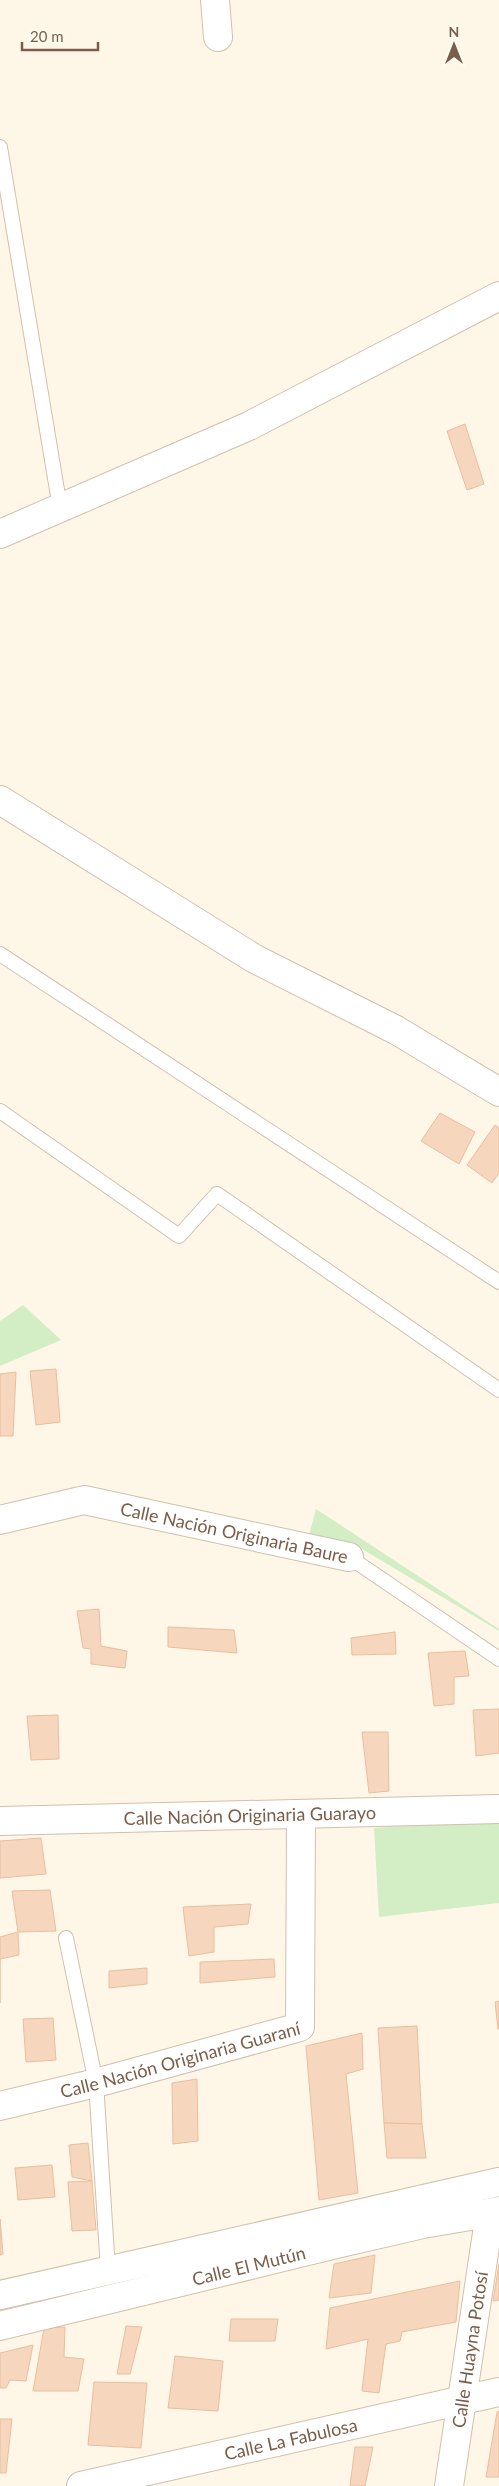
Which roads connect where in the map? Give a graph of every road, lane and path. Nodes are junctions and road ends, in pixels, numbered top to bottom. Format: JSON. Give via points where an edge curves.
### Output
{"nodes":[{"id":1,"x":215,"y":0,"type":"edge"},
{"id":2,"x":218,"y":37,"type":"dead end"},
{"id":3,"x":0,"y":146,"type":"edge"},
{"id":4,"x":499,"y":296,"type":"edge"},
{"id":5,"x":60,"y":508,"type":"junction"},
{"id":6,"x":0,"y":534,"type":"edge"},
{"id":7,"x":0,"y":800,"type":"edge"},
{"id":8,"x":0,"y":954,"type":"edge"},
{"id":9,"x":499,"y":1092,"type":"edge"},
{"id":10,"x":0,"y":1111,"type":"edge"},
{"id":11,"x":499,"y":1282,"type":"edge"},
{"id":12,"x":499,"y":1390,"type":"edge"},
{"id":13,"x":0,"y":1520,"type":"edge"},
{"id":14,"x":349,"y":1557,"type":"joint"},
{"id":15,"x":499,"y":1659,"type":"edge"},
{"id":16,"x":499,"y":1809,"type":"edge"},
{"id":17,"x":301,"y":1815,"type":"junction"},
{"id":18,"x":0,"y":1821,"type":"edge"},
{"id":19,"x":66,"y":1938,"type":"dead end"},
{"id":20,"x":96,"y":2083,"type":"junction"},
{"id":21,"x":0,"y":2106,"type":"edge"},
{"id":22,"x":499,"y":2182,"type":"edge"},
{"id":23,"x":495,"y":2212,"type":"edge"},
{"id":24,"x":108,"y":2270,"type":"junction"},
{"id":25,"x":0,"y":2296,"type":"edge"},
{"id":26,"x":0,"y":2326,"type":"edge"},
{"id":27,"x":499,"y":2392,"type":"edge"},
{"id":28,"x":463,"y":2401,"type":"junction"},
{"id":29,"x":82,"y":2486,"type":"edge"},
{"id":30,"x":449,"y":2486,"type":"edge"}],
"edges":[{"from":1,"to":2,"type":"street"},
{"from":3,"to":5,"type":"lane"},
{"from":4,"to":5,"type":"street","via":[[249,426]]},
{"from":5,"to":6,"type":"street"},
{"from":7,"to":9,"type":"street","via":[[255,959],[396,1030]]},
{"from":8,"to":11,"type":"lane"},
{"from":10,"to":12,"type":"lane","via":[[179,1236],[217,1194]]},
{"from":13,"to":14,"type":"street","name":"Calle Nación Originaria Baure","via":[[84,1500]]},
{"from":14,"to":15,"type":"lane","name":"Calle Nación Originaria Baure"},
{"from":16,"to":17,"type":"street","name":"Calle Nación Originaria Guarayo"},
{"from":17,"to":18,"type":"street","name":"Calle Nación Originaria Guarayo"},
{"from":17,"to":20,"type":"street","name":"Calle Nación Originaria Guaraní","via":[[300,2027]]},
{"from":19,"to":20,"type":"lane"},
{"from":20,"to":21,"type":"street","name":"Calle Nación Originaria Guaraní"},
{"from":20,"to":24,"type":"lane"},
{"from":22,"to":24,"type":"street","name":"Calle El Mutún"},
{"from":23,"to":26,"type":"street","name":"Calle El Mutún","via":[[340,2243]]},
{"from":23,"to":28,"type":"street","name":"Calle Huayna Potosí"},
{"from":24,"to":25,"type":"street","name":"Calle El Mutún"},
{"from":27,"to":28,"type":"street","name":"Calle La Fabulosa"},
{"from":28,"to":29,"type":"street","name":"Calle La Fabulosa"},
{"from":28,"to":30,"type":"street","name":"Calle Huayna Potosí"}]}
